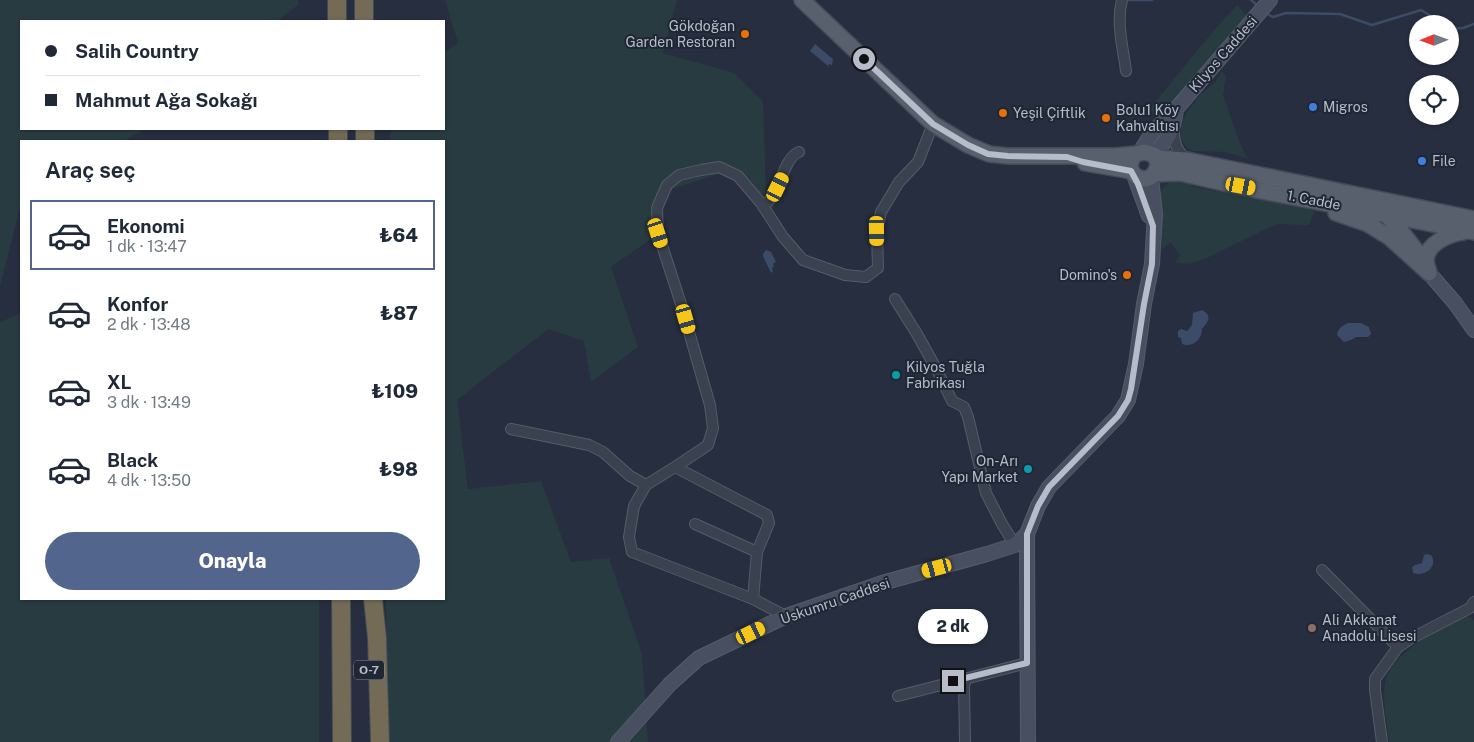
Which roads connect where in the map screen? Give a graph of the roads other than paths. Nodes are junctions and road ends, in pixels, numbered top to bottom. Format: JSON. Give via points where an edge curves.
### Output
{"nodes":[{"id":1,"x":337,"y":0,"type":"edge"},
{"id":2,"x":364,"y":0,"type":"edge"},
{"id":3,"x":802,"y":0,"type":"edge"},
{"id":4,"x":1270,"y":0,"type":"edge"},
{"id":5,"x":1122,"y":2,"type":"edge"},
{"id":6,"x":337,"y":20,"type":"edge"},
{"id":7,"x":364,"y":20,"type":"edge"},
{"id":8,"x":1126,"y":71,"type":"dead end"},
{"id":9,"x":1176,"y":109,"type":"junction"},
{"id":10,"x":933,"y":124,"type":"junction"},
{"id":11,"x":1174,"y":124,"type":"junction"},
{"id":12,"x":799,"y":152,"type":"dead end"},
{"id":13,"x":1146,"y":155,"type":"junction"},
{"id":14,"x":1067,"y":157,"type":"junction"},
{"id":15,"x":1187,"y":160,"type":"junction"},
{"id":16,"x":1133,"y":173,"type":"junction"},
{"id":17,"x":1172,"y":173,"type":"junction"},
{"id":18,"x":1152,"y":176,"type":"junction"},
{"id":19,"x":1298,"y":197,"type":"junction"},
{"id":20,"x":1365,"y":197,"type":"junction"},
{"id":21,"x":1153,"y":201,"type":"junction"},
{"id":22,"x":764,"y":207,"type":"junction"},
{"id":23,"x":1385,"y":214,"type":"junction"},
{"id":24,"x":1153,"y":226,"type":"junction"},
{"id":25,"x":1472,"y":227,"type":"edge"},
{"id":26,"x":1429,"y":273,"type":"junction"},
{"id":27,"x":895,"y":299,"type":"dead end"},
{"id":28,"x":1474,"y":330,"type":"edge"},
{"id":29,"x":512,"y":429,"type":"dead end"},
{"id":30,"x":674,"y":467,"type":"junction"},
{"id":31,"x":646,"y":485,"type":"junction"},
{"id":32,"x":695,"y":524,"type":"dead end"},
{"id":33,"x":1027,"y":534,"type":"junction"},
{"id":34,"x":1015,"y":545,"type":"junction"},
{"id":35,"x":756,"y":552,"type":"junction"},
{"id":36,"x":1322,"y":570,"type":"dead end"},
{"id":37,"x":753,"y":599,"type":"junction"},
{"id":38,"x":341,"y":600,"type":"edge"},
{"id":39,"x":368,"y":600,"type":"edge"},
{"id":40,"x":373,"y":600,"type":"edge"},
{"id":41,"x":1474,"y":602,"type":"edge"},
{"id":42,"x":786,"y":616,"type":"junction"},
{"id":43,"x":1398,"y":647,"type":"junction"},
{"id":44,"x":1027,"y":663,"type":"junction"},
{"id":45,"x":967,"y":678,"type":"junction"},
{"id":46,"x":341,"y":694,"type":"junction"},
{"id":47,"x":898,"y":696,"type":"dead end"},
{"id":48,"x":334,"y":742,"type":"edge"},
{"id":49,"x":342,"y":742,"type":"edge"},
{"id":50,"x":369,"y":742,"type":"edge"},
{"id":51,"x":380,"y":742,"type":"edge"},
{"id":52,"x":618,"y":742,"type":"edge"},
{"id":53,"x":965,"y":742,"type":"edge"},
{"id":54,"x":1028,"y":742,"type":"edge"},
{"id":55,"x":1382,"y":742,"type":"edge"}],
"edges":[{"from":1,"to":6,"type":"highway"},
{"from":2,"to":7,"type":"highway"},
{"from":3,"to":10,"type":"main road"},
{"from":4,"to":9,"type":"main road","name":"Kilyos Caddesi"},
{"from":5,"to":8,"type":"street","via":[[1120,21]]},
{"from":9,"to":11,"type":"main road"},
{"from":9,"to":13,"type":"main road","name":"Kilyos Caddesi","via":[[1152,133]]},
{"from":10,"to":14,"type":"main road","via":[[988,154]]},
{"from":10,"to":22,"type":"street","via":[[918,162],[899,182],[881,212],[877,231],[878,268],[866,276],[845,275],[803,260],[782,237]]},
{"from":11,"to":13,"type":"main road","via":[[1165,142]]},
{"from":11,"to":15,"type":"street","via":[[1175,142]]},
{"from":12,"to":22,"type":"street","via":[[793,155],[773,196]]},
{"from":13,"to":14,"type":"main road","name":"1. Cadde"},
{"from":13,"to":15,"type":"main road","name":"1. Cadde"},
{"from":13,"to":16,"type":"main road","via":[[1130,162]]},
{"from":13,"to":18,"type":"main road","via":[[1158,168]]},
{"from":14,"to":16,"type":"main road"},
{"from":15,"to":20,"type":"main road","name":"1. Cadde"},
{"from":16,"to":18,"type":"main road","via":[[1142,179]]},
{"from":16,"to":24,"type":"main road"},
{"from":17,"to":18,"type":"main road","name":"1. Cadde"},
{"from":17,"to":19,"type":"main road","name":"1. Cadde"},
{"from":17,"to":21,"type":"main road","via":[[1160,181]]},
{"from":18,"to":21,"type":"main road"},
{"from":19,"to":23,"type":"main road","name":"1. Cadde"},
{"from":19,"to":26,"type":"main road","via":[[1368,224],[1390,237]]},
{"from":20,"to":23,"type":"main road"},
{"from":20,"to":25,"type":"main road","name":"1. Cadde"},
{"from":21,"to":24,"type":"main road"},
{"from":22,"to":30,"type":"street","via":[[738,176],[719,167],[680,175],[668,185],[657,208],[658,233],[710,405],[713,428],[708,445]]},
{"from":23,"to":25,"type":"main road","name":"1. Cadde"},
{"from":23,"to":26,"type":"main road","via":[[1420,256]]},
{"from":24,"to":33,"type":"main road","via":[[1152,264],[1128,400],[1118,416],[1049,487]]},
{"from":25,"to":26,"type":"main road","via":[[1436,243],[1426,260]]},
{"from":26,"to":28,"type":"main road"},
{"from":27,"to":34,"type":"street","via":[[952,401],[964,407],[986,493]]},
{"from":29,"to":31,"type":"street","via":[[589,445]]},
{"from":30,"to":31,"type":"street"},
{"from":30,"to":35,"type":"street","via":[[767,515],[769,523]]},
{"from":31,"to":37,"type":"street","via":[[634,506],[629,537],[632,552]]},
{"from":32,"to":35,"type":"street"},
{"from":33,"to":34,"type":"main road","name":"Uskumru Caddesi"},
{"from":33,"to":44,"type":"main road"},
{"from":34,"to":42,"type":"main road","name":"Uskumru Caddesi","via":[[848,594]]},
{"from":35,"to":37,"type":"street"},
{"from":36,"to":43,"type":"street"},
{"from":37,"to":42,"type":"street"},
{"from":38,"to":46,"type":"highway","number":"O-7"},
{"from":39,"to":50,"type":"highway","number":"O-7"},
{"from":40,"to":51,"type":"highway"},
{"from":41,"to":43,"type":"street","via":[[1470,608]]},
{"from":42,"to":52,"type":"main road","name":"Uskumru Caddesi","via":[[699,658],[670,684]]},
{"from":43,"to":55,"type":"street","via":[[1375,679]]},
{"from":44,"to":45,"type":"street"},
{"from":44,"to":54,"type":"main road"},
{"from":45,"to":47,"type":"street"},
{"from":45,"to":53,"type":"street","via":[[964,685]]},
{"from":46,"to":48,"type":"highway"},
{"from":46,"to":49,"type":"highway","number":"O-7"}]}
